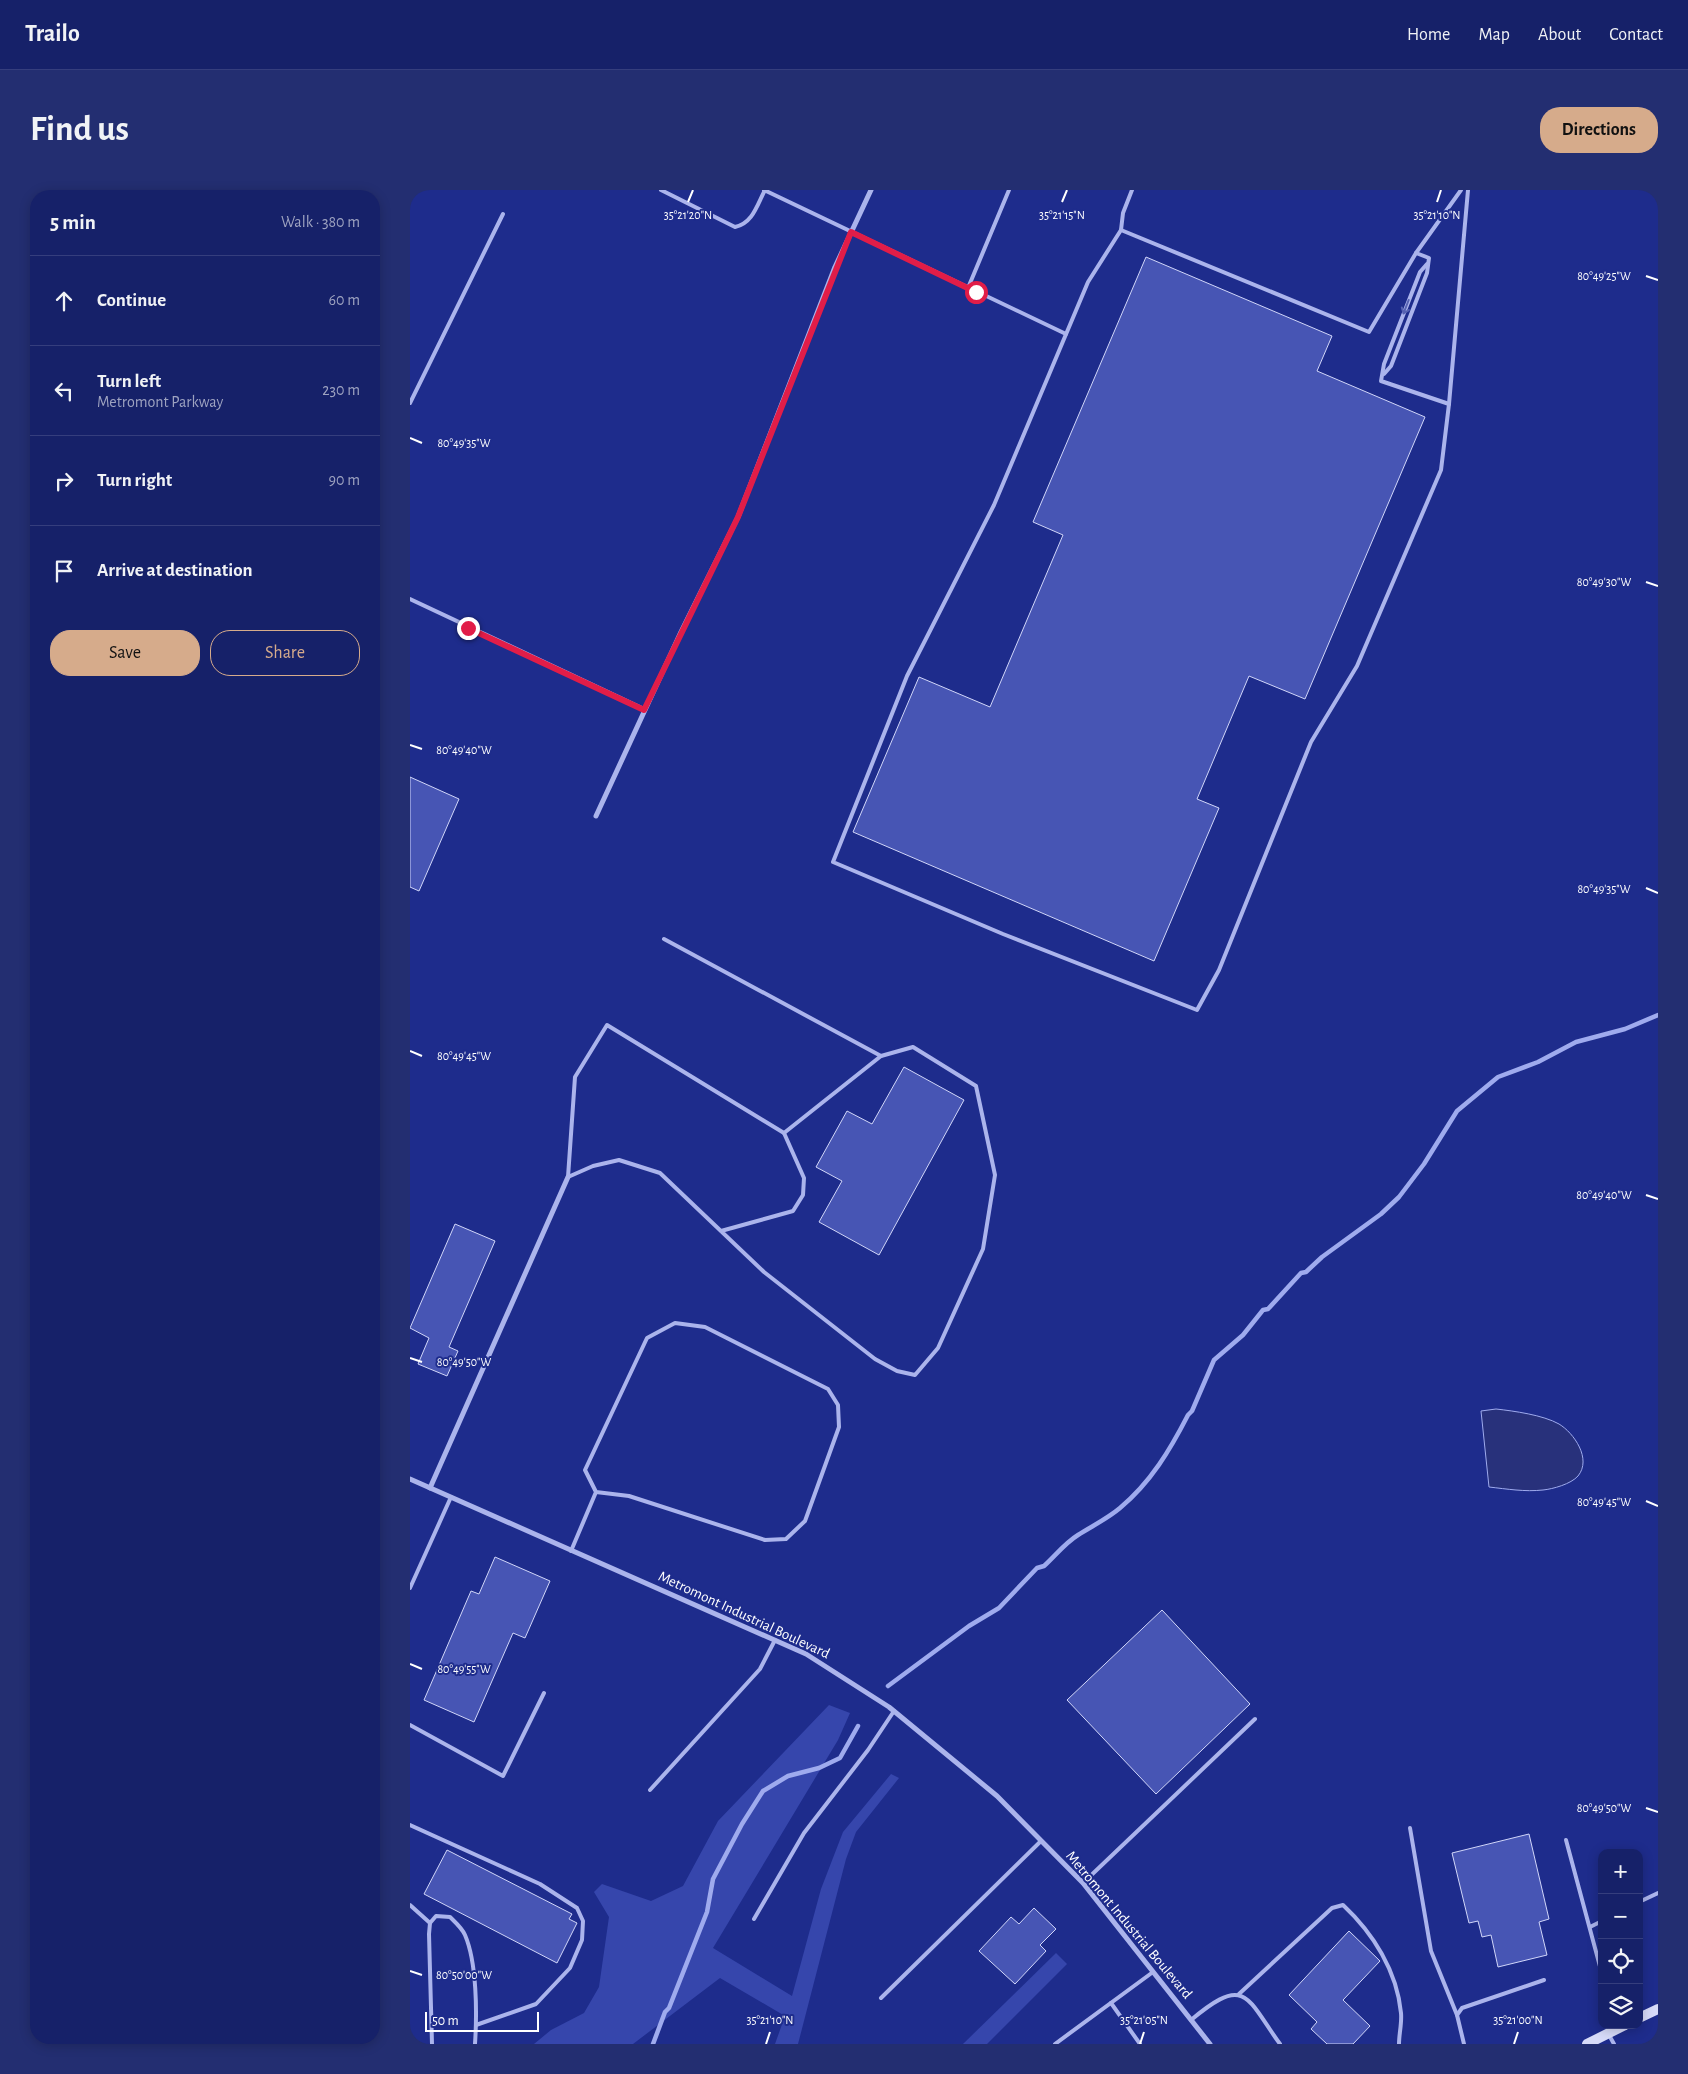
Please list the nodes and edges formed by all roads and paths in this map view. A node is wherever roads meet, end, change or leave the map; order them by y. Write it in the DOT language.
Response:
graph roads {
  1 [pos="662,190"];
  2 [pos="764,190"];
  3 [pos="872,190"];
  4 [pos="1009,190"];
  5 [pos="1132,190"];
  6 [pos="1461,190"];
  7 [pos="1468,190"];
  8 [pos="503,214"];
  9 [pos="1121,230"];
  10 [pos="851,232"];
  11 [pos="1416,253"];
  12 [pos="1427,264"];
  13 [pos="968,288"];
  14 [pos="1066,334"];
  15 [pos="1384,374"];
  16 [pos="410,403"];
  17 [pos="1450,404"];
  18 [pos="410,599"];
  19 [pos="644,710"];
  20 [pos="596,816"];
  21 [pos="664,939"];
  22 [pos="881,1056"];
  23 [pos="784,1133"];
  24 [pos="568,1177"];
  25 [pos="721,1231"];
  26 [pos="410,1479"];
  27 [pos="430,1488"];
  28 [pos="596,1492"];
  29 [pos="451,1497"];
  30 [pos="571,1551"];
  31 [pos="410,1588"];
  32 [pos="775,1640"];
  33 [pos="544,1692"];
  34 [pos="894,1711"];
  35 [pos="1256,1719"];
  36 [pos="410,1725"];
  37 [pos="650,1790"];
  38 [pos="410,1824"];
  39 [pos="1410,1828"];
  40 [pos="1566,1840"];
  41 [pos="1041,1841"];
  42 [pos="1083,1883"];
  43 [pos="1658,1893"];
  44 [pos="1643,1900"];
  45 [pos="410,1905"];
  46 [pos="754,1919"];
  47 [pos="430,1922"];
  48 [pos="1598,1924"];
  49 [pos="1590,1927"];
  50 [pos="1598,1958"];
  51 [pos="1153,1972"];
  52 [pos="1544,1980"];
  53 [pos="1239,1994"];
  54 [pos="881,1998"];
  55 [pos="1111,2003"];
  56 [pos="1658,2009"];
  57 [pos="1457,2015"];
  58 [pos="1643,2016"];
  59 [pos="1192,2020"];
  60 [pos="476,2025"];
  61 [pos="1617,2029"];
  62 [pos="1608,2034"];
  63 [pos="432,2044"];
  64 [pos="475,2044"];
  65 [pos="1055,2044"];
  66 [pos="1140,2044"];
  67 [pos="1210,2044"];
  68 [pos="1280,2044"];
  69 [pos="1399,2044"];
  70 [pos="1464,2044"];
  71 [pos="1587,2044"];
  72 [pos="1614,2044"];
  1 -- 2 [label="lane"];
  2 -- 10 [label="lane"];
  3 -- 10 [label="street"];
  4 -- 13 [label="lane"];
  5 -- 9 [label="lane"];
  6 -- 11 [label="lane"];
  7 -- 17 [label="lane"];
  8 -- 16 [label="lane"];
  9 -- 11 [label="lane"];
  9 -- 14 [label="lane"];
  10 -- 13 [label="lane"];
  10 -- 19 [label="street"];
  11 -- 12 [label="lane"];
  12 -- 15 [label="lane, one-way"];
  12 -- 15 [label="lane"];
  13 -- 14 [label="lane"];
  14 -- 17 [label="lane"];
  15 -- 17 [label="lane"];
  18 -- 19 [label="lane"];
  19 -- 20 [label="street"];
  21 -- 22 [label="lane"];
  22 -- 23 [label="lane"];
  22 -- 25 [label="lane"];
  23 -- 24 [label="lane"];
  23 -- 25 [label="lane"];
  24 -- 25 [label="lane"];
  24 -- 27 [label="street"];
  26 -- 27 [label="street, Metromont Industrial Boulevard"];
  27 -- 29 [label="street, Metromont Industrial Boulevard"];
  28 -- 28 [label="lane"];
  28 -- 30 [label="lane"];
  29 -- 30 [label="street, Metromont Industrial Boulevard"];
  29 -- 31 [label="lane"];
  30 -- 32 [label="street, Metromont Industrial Boulevard"];
  32 -- 34 [label="street, Metromont Industrial Boulevard"];
  32 -- 37 [label="lane"];
  33 -- 36 [label="lane"];
  34 -- 41 [label="street, Metromont Industrial Boulevard"];
  34 -- 46 [label="lane"];
  35 -- 42 [label="lane"];
  38 -- 60 [label="lane"];
  39 -- 57 [label="lane"];
  40 -- 49 [label="lane"];
  41 -- 42 [label="street, Metromont Industrial Boulevard"];
  41 -- 54 [label="lane"];
  42 -- 51 [label="street, Metromont Industrial Boulevard"];
  43 -- 44 [label="lane"];
  45 -- 47 [label="lane"];
  47 -- 60 [label="lane"];
  47 -- 63 [label="lane"];
  48 -- 49 [label="lane"];
  49 -- 50 [label="lane"];
  51 -- 55 [label="lane"];
  51 -- 59 [label="street, Metromont Industrial Boulevard"];
  52 -- 57 [label="lane"];
  53 -- 59 [label="lane"];
  53 -- 68 [label="lane"];
  53 -- 69 [label="lane"];
  55 -- 65 [label="lane"];
  55 -- 66 [label="lane"];
  56 -- 58 [label="main road"];
  57 -- 70 [label="lane"];
  59 -- 67 [label="street, Metromont Industrial Boulevard"];
  60 -- 64 [label="lane"];
  61 -- 62 [label="main road"];
  62 -- 71 [label="main road"];
  62 -- 72 [label="lane"];
}
